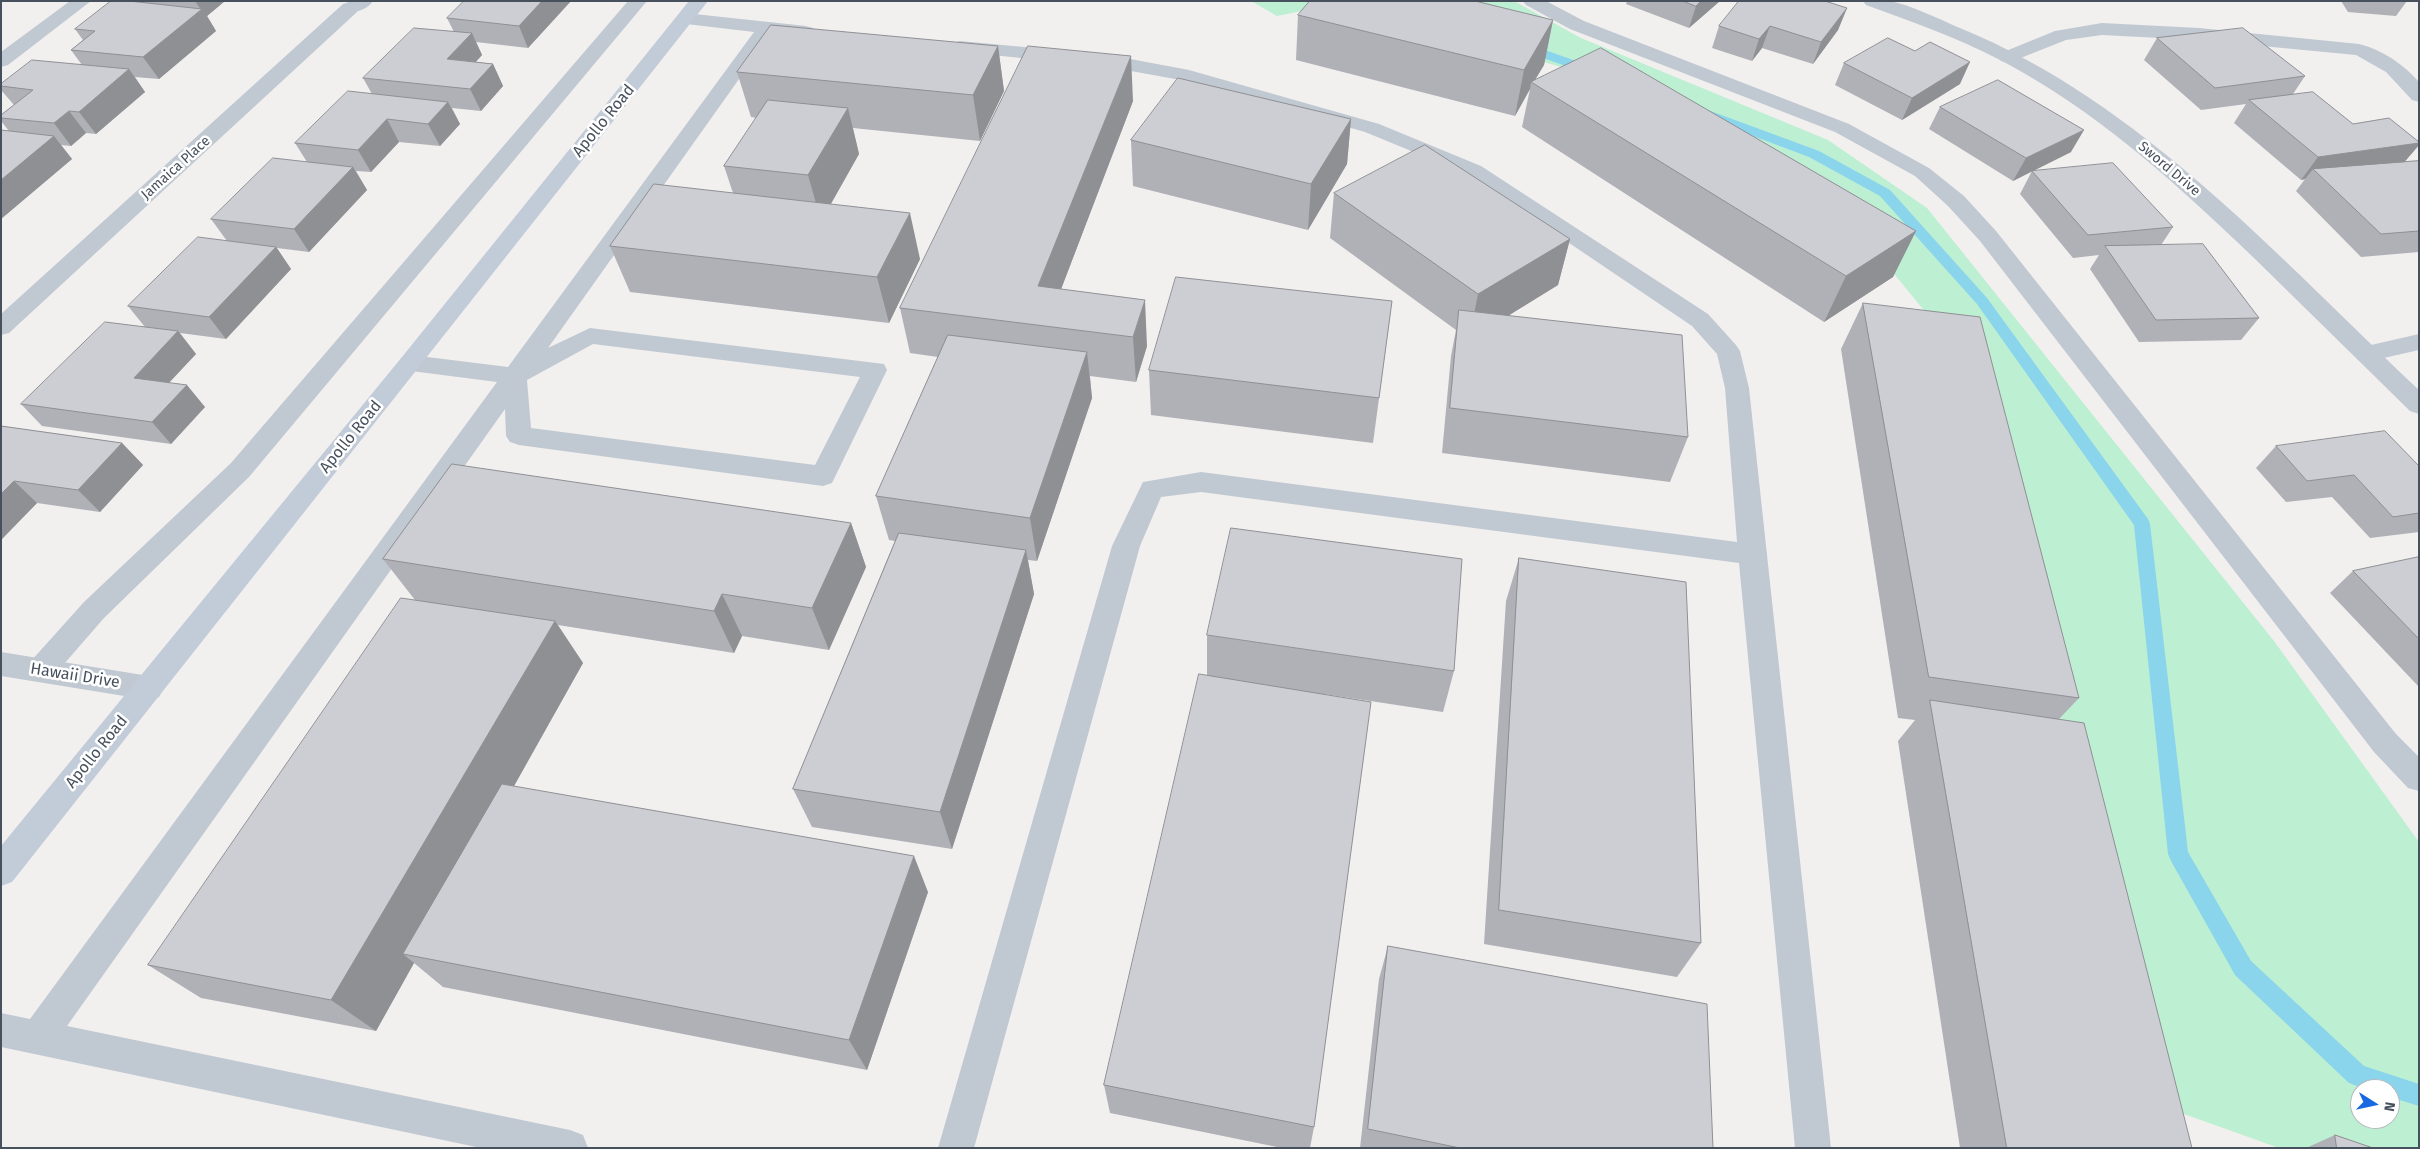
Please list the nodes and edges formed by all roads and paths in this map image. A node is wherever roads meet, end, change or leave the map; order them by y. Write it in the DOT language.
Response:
graph roads {
  1 [pos="82,1"];
  2 [pos="638,1"];
  3 [pos="1532,1"];
  4 [pos="1872,1"];
  5 [pos="357,4"];
  6 [pos="692,10"];
  7 [pos="766,28"];
  8 [pos="825,34"];
  9 [pos="933,44"];
  10 [pos="2008,57"];
  11 [pos="1,62"];
  12 [pos="2419,96"];
  13 [pos="1,327"];
  14 [pos="2419,342"];
  15 [pos="2366,354"];
  16 [pos="411,363"];
  17 [pos="515,376"];
  18 [pos="2419,405"];
  19 [pos="1752,554"];
  20 [pos="1,664"];
  21 [pos="41,670"];
  22 [pos="149,688"];
  23 [pos="2419,778"];
  24 [pos="1,871"];
  25 [pos="1,1030"];
  26 [pos="38,1037"];
  27 [pos="570,1148"];
  28 [pos="956,1148"];
  29 [pos="1813,1148"];
  1 -- 11 [label="street"];
  2 -- 21 [label="street"];
  3 -- 23 [label="street"];
  4 -- 10 [label="street, Sword Drive"];
  5 -- 13 [label="street, Jamaica Place"];
  6 -- 7 [label="street"];
  6 -- 16 [label="street, Apollo Road"];
  7 -- 8 [label="street"];
  7 -- 17 [label="street"];
  9 -- 19 [label="street"];
  10 -- 12 [label="street"];
  10 -- 15 [label="street, Sword Drive"];
  14 -- 15 [label="street"];
  15 -- 18 [label="street, Sword Drive"];
  16 -- 17 [label="street"];
  16 -- 22 [label="street, Apollo Road"];
  17 -- 17 [label="street"];
  17 -- 26 [label="street"];
  19 -- 28 [label="street"];
  19 -- 29 [label="street"];
  20 -- 21 [label="street, Hawaii Drive"];
  21 -- 22 [label="street, Hawaii Drive"];
  22 -- 24 [label="street, Apollo Road"];
  25 -- 26 [label="street"];
  26 -- 27 [label="street"];
}
